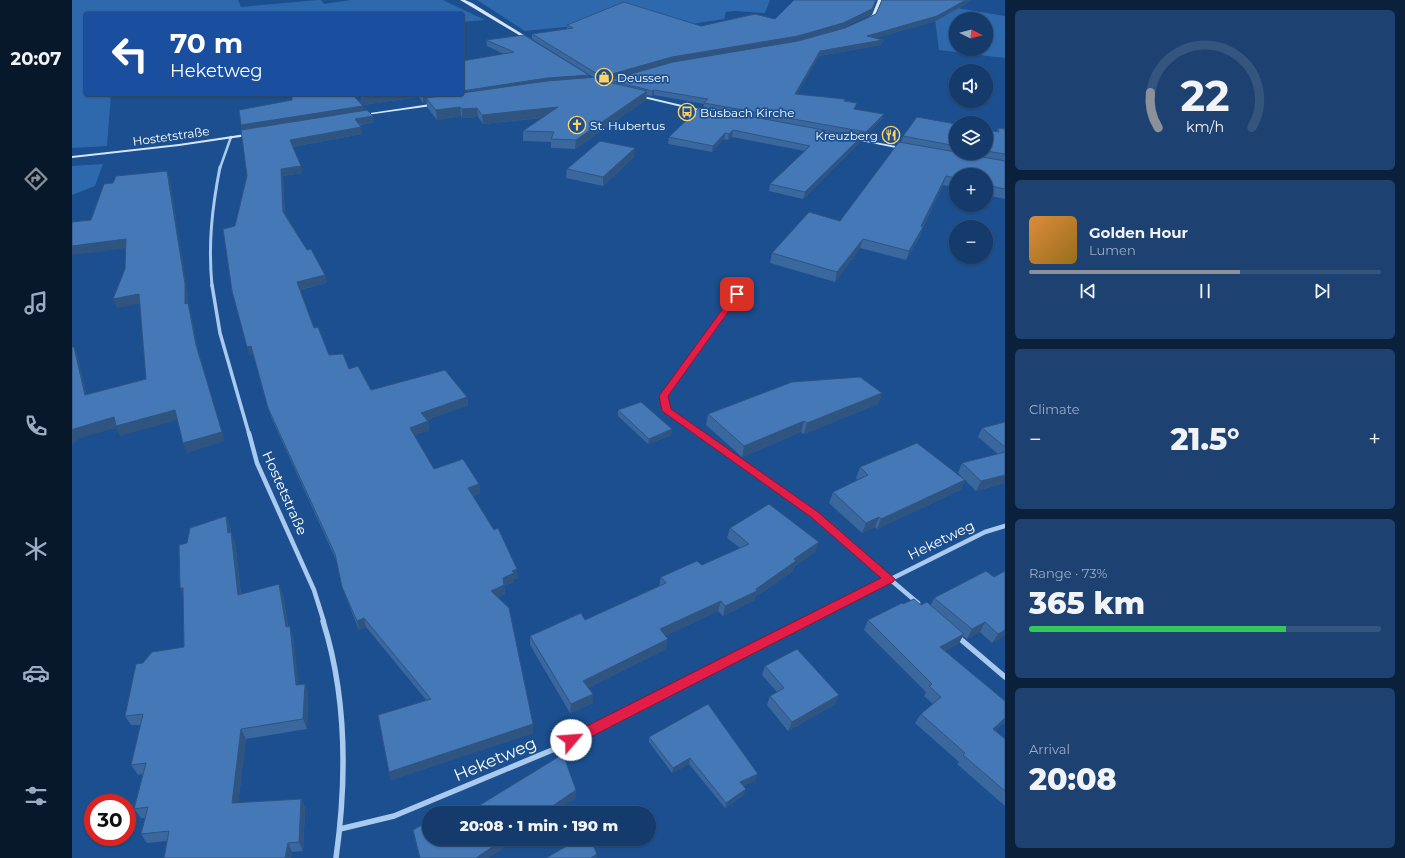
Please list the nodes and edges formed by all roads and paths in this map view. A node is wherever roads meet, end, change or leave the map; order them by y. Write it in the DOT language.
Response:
graph roads {
  1 [pos="462,0"];
  2 [pos="880,0"];
  3 [pos="864,22"];
  4 [pos="535,43"];
  5 [pos="634,94"];
  6 [pos="444,102"];
  7 [pos="714,113"];
  8 [pos="353,116"];
  9 [pos="260,132"];
  10 [pos="230,137"];
  11 [pos="845,137"];
  12 [pos="912,150"];
  13 [pos="72,157"];
  14 [pos="737,294"];
  15 [pos="1005,526"];
  16 [pos="890,579"];
  17 [pos="926,610"];
  18 [pos="950,630"];
  19 [pos="1005,677"];
  20 [pos="340,828"];
  21 [pos="336,858"];
  1 -- 4 [label="street"];
  2 -- 3 [label="street"];
  5 -- 7 [label="street"];
  6 -- 8 [label="street"];
  9 -- 10 [label="street, Hostetstraße"];
  10 -- 13 [label="street, Hostetstraße"];
  10 -- 20 [label="street, Hostetstraße"];
  11 -- 12 [label="street"];
  14 -- 16 [label="street"];
  15 -- 16 [label="street, Heketweg"];
  16 -- 17 [label="street"];
  16 -- 20 [label="street, Heketweg"];
  18 -- 19 [label="street"];
  20 -- 21 [label="street, Hostetstraße"];
}
